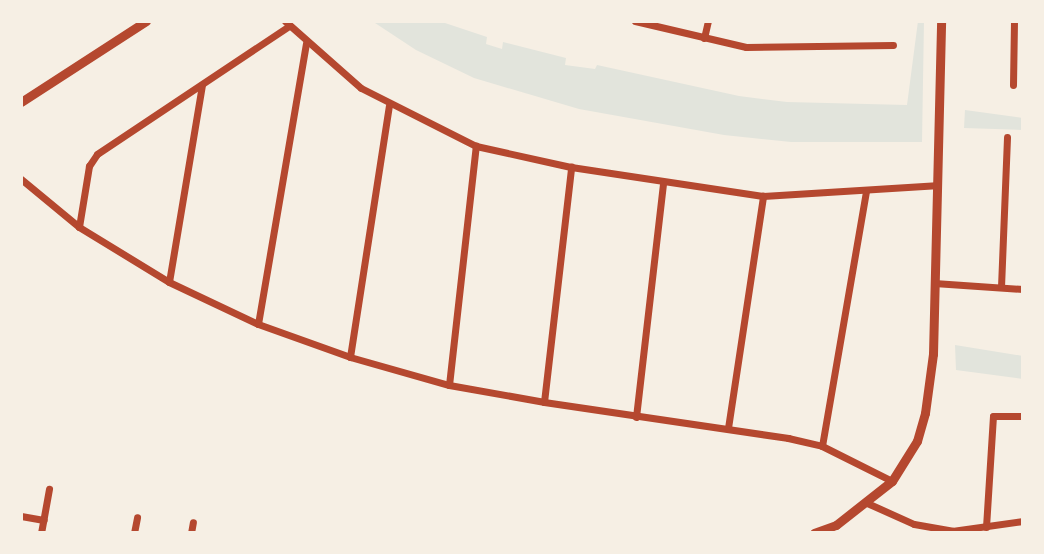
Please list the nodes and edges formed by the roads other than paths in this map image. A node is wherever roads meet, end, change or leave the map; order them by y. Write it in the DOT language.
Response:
graph roads {
  1 [pos="635,21"];
  2 [pos="708,21"];
  3 [pos="941,21"];
  4 [pos="1014,21"];
  5 [pos="142,22"];
  6 [pos="287,24"];
  7 [pos="704,38"];
  8 [pos="306,43"];
  9 [pos="892,45"];
  10 [pos="202,85"];
  11 [pos="1013,85"];
  12 [pos="21,102"];
  13 [pos="389,106"];
  14 [pos="1007,137"];
  15 [pos="476,146"];
  16 [pos="571,167"];
  17 [pos="21,180"];
  18 [pos="663,183"];
  19 [pos="936,185"];
  20 [pos="866,192"];
  21 [pos="764,196"];
  22 [pos="79,227"];
  23 [pos="169,282"];
  24 [pos="934,283"];
  25 [pos="1001,287"];
  26 [pos="1023,289"];
  27 [pos="258,324"];
  28 [pos="350,357"];
  29 [pos="449,385"];
  30 [pos="544,402"];
  31 [pos="1023,416"];
  32 [pos="636,417"];
  33 [pos="728,428"];
  34 [pos="822,446"];
  35 [pos="892,481"];
  36 [pos="49,489"];
  37 [pos="867,503"];
  38 [pos="21,516"];
  39 [pos="137,517"];
  40 [pos="44,520"];
  41 [pos="1023,520"];
  42 [pos="193,522"];
  43 [pos="986,527"];
  44 [pos="41,533"];
  45 [pos="134,533"];
  46 [pos="191,533"];
  47 [pos="814,533"];
  1 -- 7 [label="street"];
  2 -- 7 [label="street"];
  3 -- 19 [label="street"];
  4 -- 11 [label="street"];
  5 -- 12 [label="street"];
  6 -- 8 [label="street"];
  6 -- 10 [label="street"];
  7 -- 9 [label="street"];
  8 -- 13 [label="street"];
  8 -- 27 [label="street"];
  10 -- 22 [label="street"];
  10 -- 23 [label="street"];
  13 -- 15 [label="street"];
  13 -- 28 [label="street"];
  14 -- 25 [label="street"];
  15 -- 16 [label="street"];
  15 -- 29 [label="street"];
  16 -- 18 [label="street"];
  16 -- 30 [label="street"];
  17 -- 22 [label="street"];
  18 -- 21 [label="street"];
  18 -- 32 [label="street"];
  19 -- 20 [label="street"];
  19 -- 24 [label="street"];
  20 -- 21 [label="street"];
  20 -- 34 [label="street"];
  21 -- 33 [label="street"];
  22 -- 23 [label="street"];
  23 -- 27 [label="street"];
  24 -- 25 [label="street"];
  24 -- 35 [label="street"];
  25 -- 26 [label="street"];
  27 -- 28 [label="street"];
  28 -- 29 [label="street"];
  29 -- 30 [label="street"];
  30 -- 32 [label="street"];
  31 -- 43 [label="street"];
  32 -- 33 [label="street"];
  33 -- 34 [label="street"];
  34 -- 35 [label="street"];
  35 -- 37 [label="street"];
  36 -- 40 [label="street"];
  37 -- 43 [label="street"];
  37 -- 47 [label="street"];
  38 -- 40 [label="street"];
  39 -- 45 [label="street"];
  40 -- 44 [label="street"];
  41 -- 43 [label="street"];
  42 -- 46 [label="street"];
}
